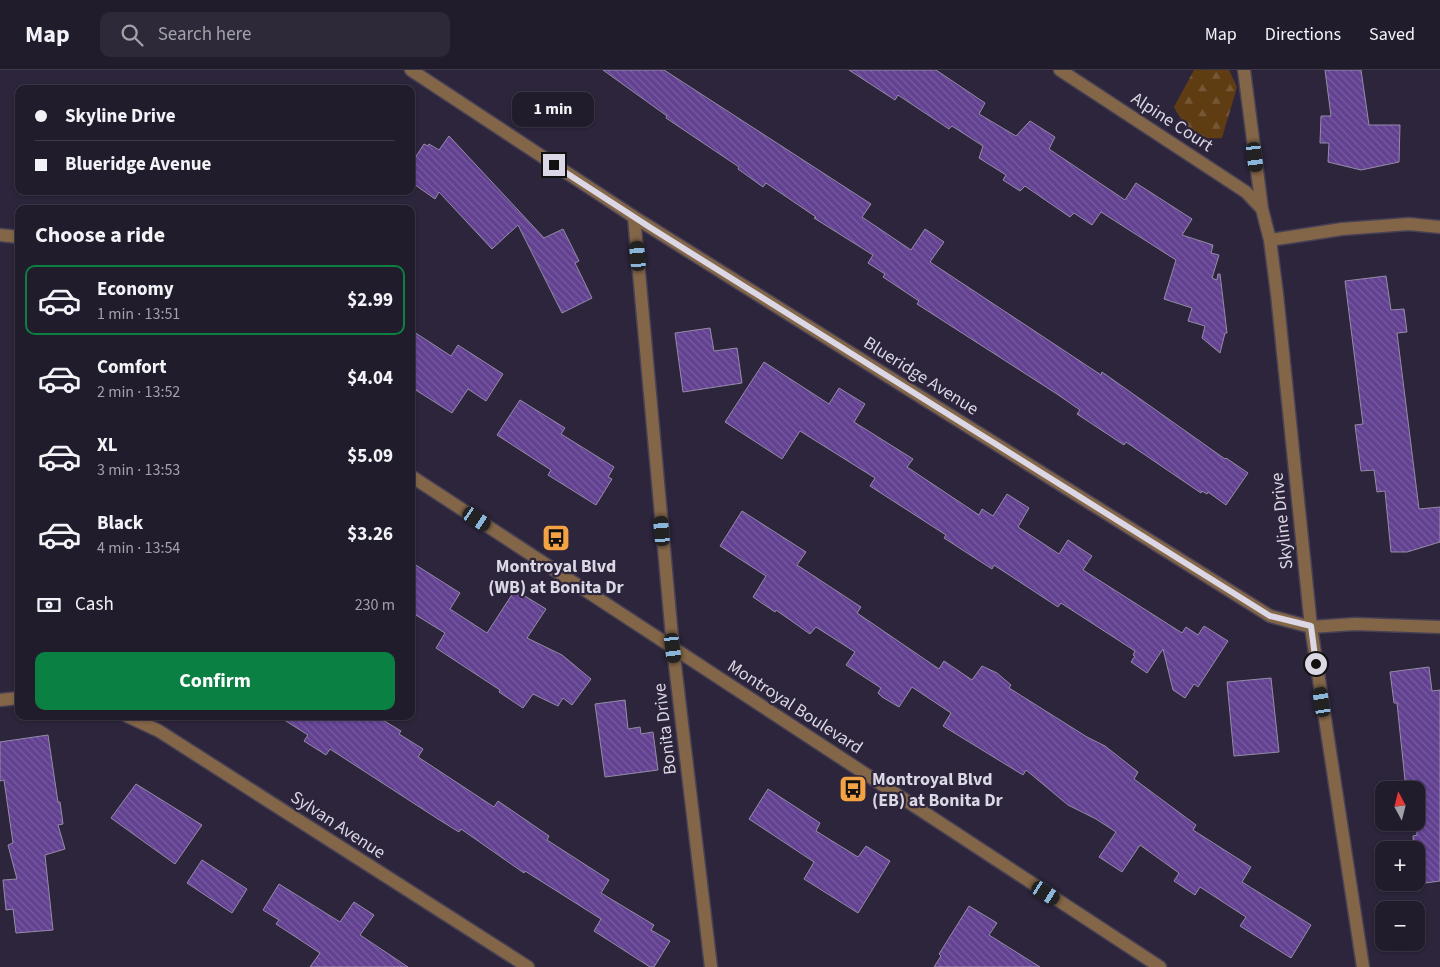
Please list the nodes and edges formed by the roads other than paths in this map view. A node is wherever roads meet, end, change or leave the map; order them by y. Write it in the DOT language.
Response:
graph roads {
  1 [pos="410,70"];
  2 [pos="1060,70"];
  3 [pos="1244,70"];
  4 [pos="1262,209"];
  5 [pos="634,217"];
  6 [pos="1440,227"];
  7 [pos="0,235"];
  8 [pos="15,237"];
  9 [pos="1270,240"];
  10 [pos="415,479"];
  11 [pos="1311,626"];
  12 [pos="1440,627"];
  13 [pos="673,648"];
  14 [pos="15,698"];
  15 [pos="0,700"];
  16 [pos="136,720"];
  17 [pos="528,967"];
  18 [pos="712,967"];
  19 [pos="1160,967"];
  20 [pos="1363,967"];
  1 -- 5 [label="street, Blueridge Avenue"];
  2 -- 4 [label="street, Alpine Court"];
  3 -- 4 [label="street, Skyline Drive"];
  4 -- 9 [label="street, Skyline Drive"];
  5 -- 11 [label="street, Blueridge Avenue"];
  5 -- 13 [label="street, Bonita Drive"];
  6 -- 9 [label="street"];
  7 -- 8 [label="street"];
  9 -- 11 [label="street, Skyline Drive"];
  10 -- 13 [label="street, Montroyal Boulevard"];
  11 -- 12 [label="street, Blueridge Avenue"];
  11 -- 20 [label="street, Skyline Drive"];
  13 -- 18 [label="street, Bonita Drive"];
  13 -- 19 [label="street, Montroyal Boulevard"];
  14 -- 15 [label="street"];
  16 -- 17 [label="street, Sylvan Avenue"];
}
